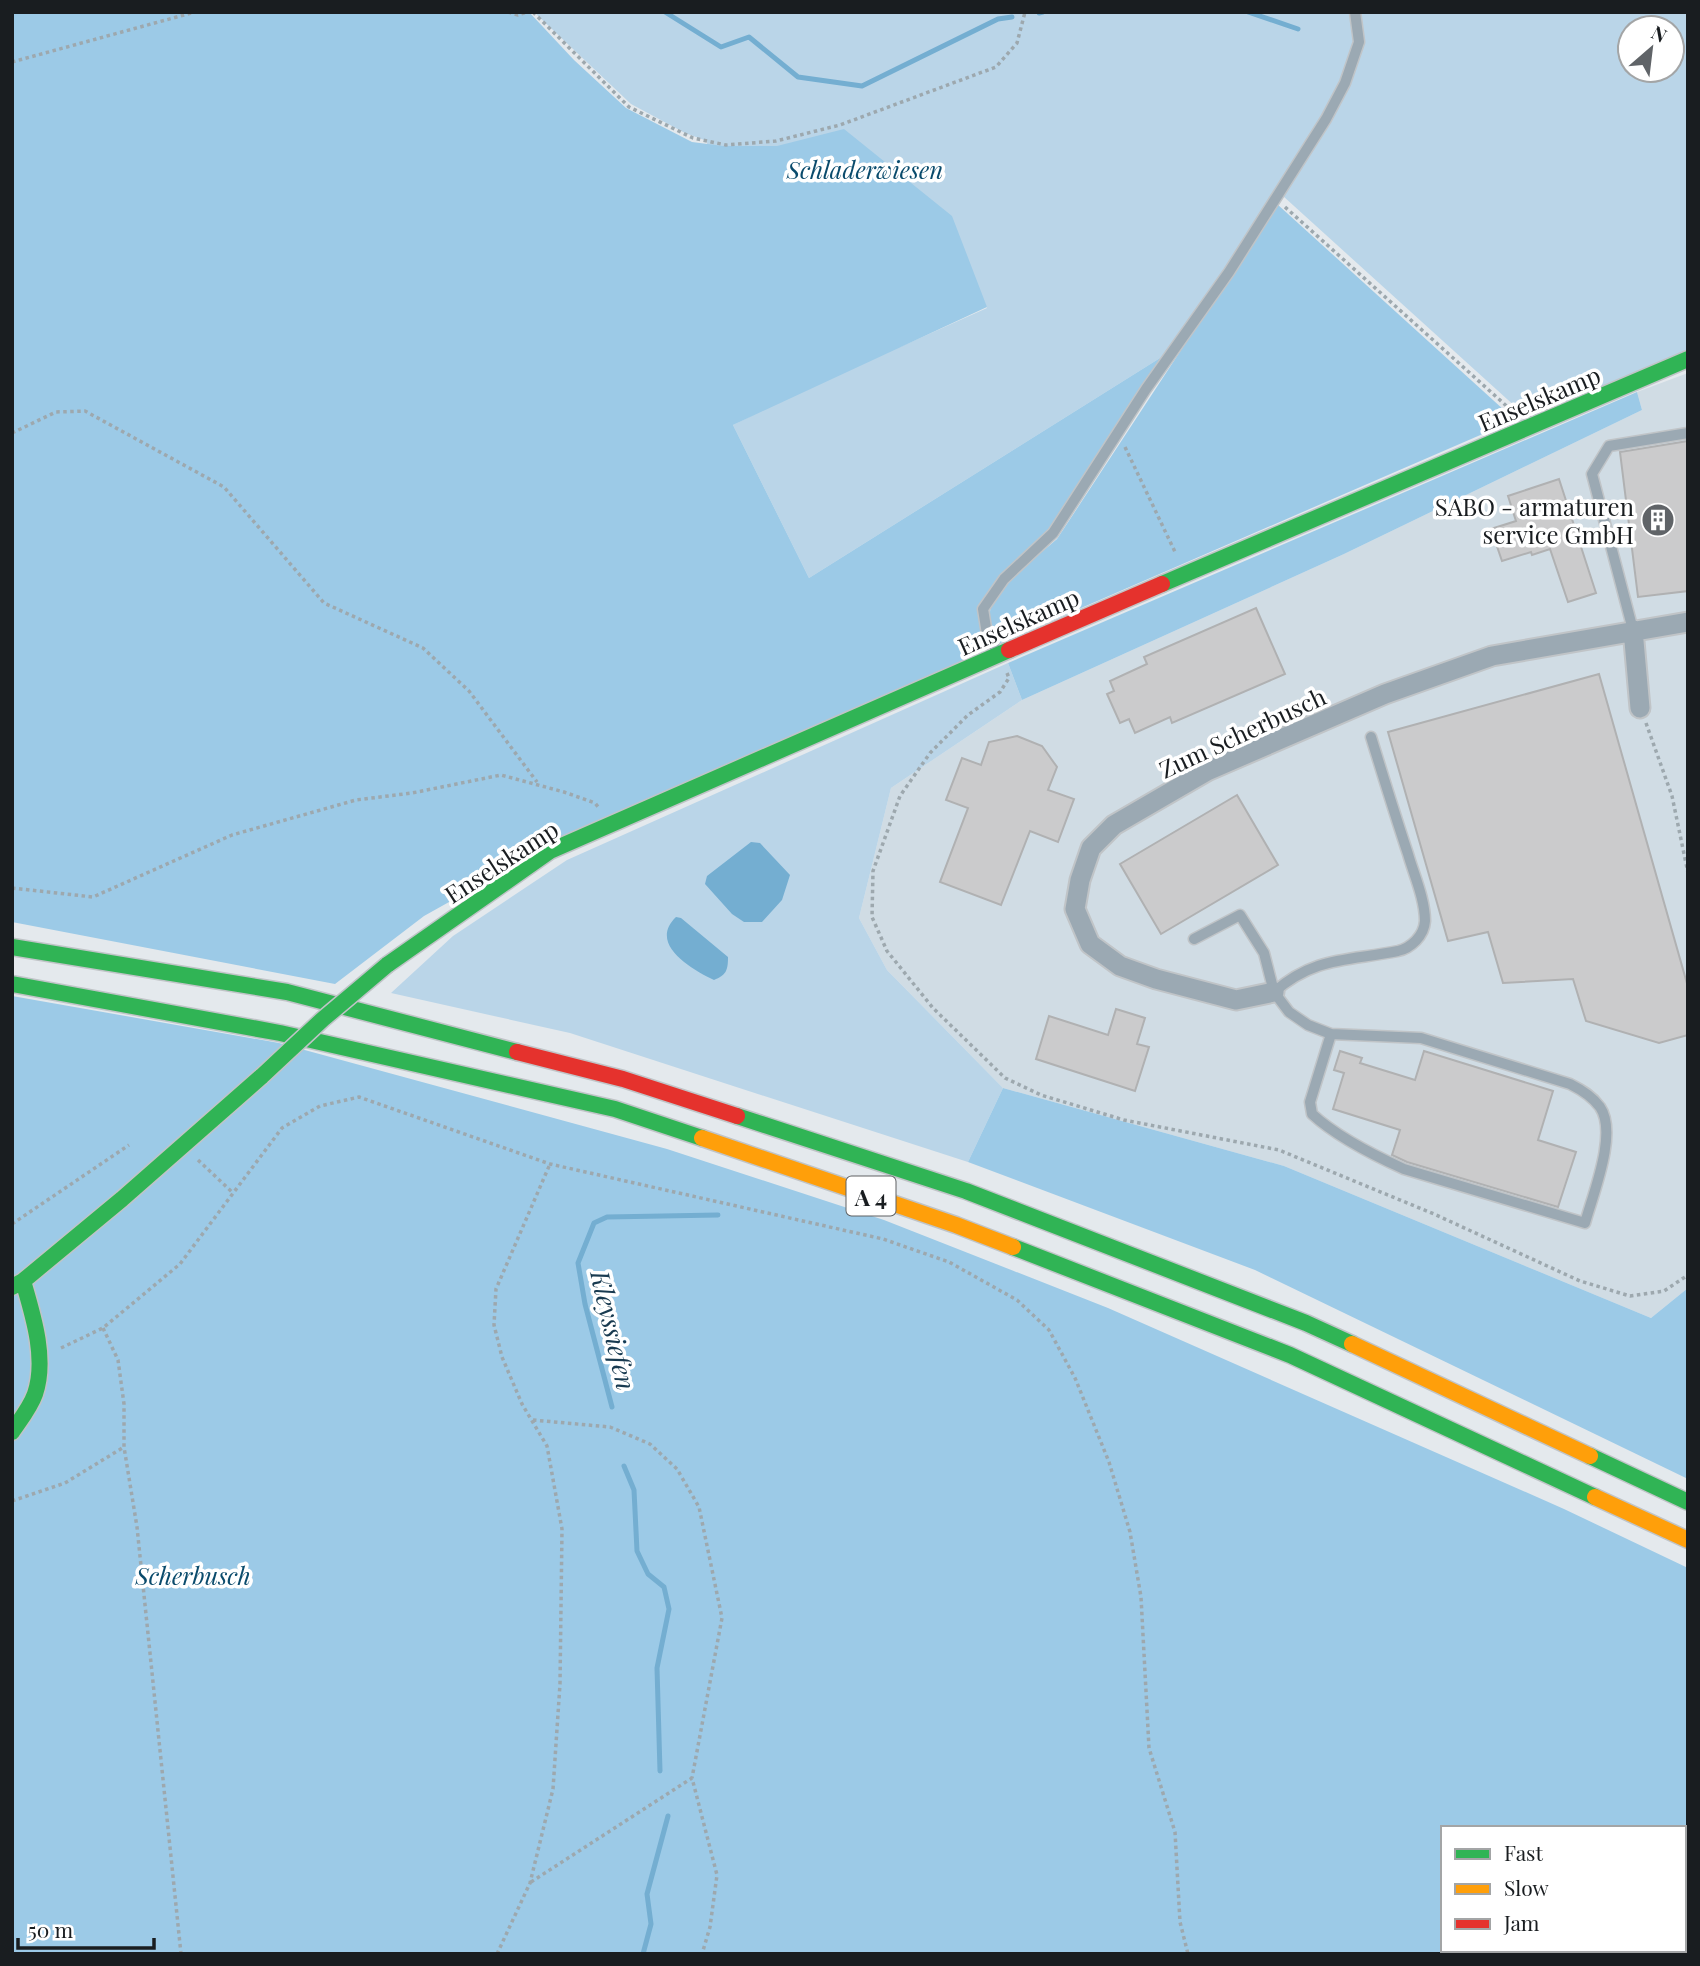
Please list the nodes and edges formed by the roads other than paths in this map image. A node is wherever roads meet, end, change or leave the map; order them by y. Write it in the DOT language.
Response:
graph roads {
  1 [pos="1354,12"];
  2 [pos="1688,359"];
  3 [pos="1688,433"];
  4 [pos="1688,622"];
  5 [pos="1633,629"];
  6 [pos="999,654"];
  7 [pos="1640,708"];
  8 [pos="1371,737"];
  9 [pos="1194,939"];
  10 [pos="12,947"];
  11 [pos="12,984"];
  12 [pos="1274,992"];
  13 [pos="1331,1034"];
  14 [pos="18,1284"];
  15 [pos="12,1432"];
  16 [pos="1688,1502"];
  17 [pos="1688,1540"];
  1 -- 6 [label="lane"];
  2 -- 6 [label="main road, Enselskamp"];
  3 -- 5 [label="lane"];
  4 -- 5 [label="street, Zum Scherbusch"];
  5 -- 7 [label="street"];
  5 -- 12 [label="street, Zum Scherbusch"];
  6 -- 14 [label="main road, Enselskamp, bridge"];
  8 -- 12 [label="lane"];
  9 -- 12 [label="lane"];
  10 -- 16 [label="main road, A 4"];
  11 -- 17 [label="main road, A 4"];
  12 -- 13 [label="lane"];
  13 -- 13 [label="lane"];
  14 -- 15 [label="main road"];
}
